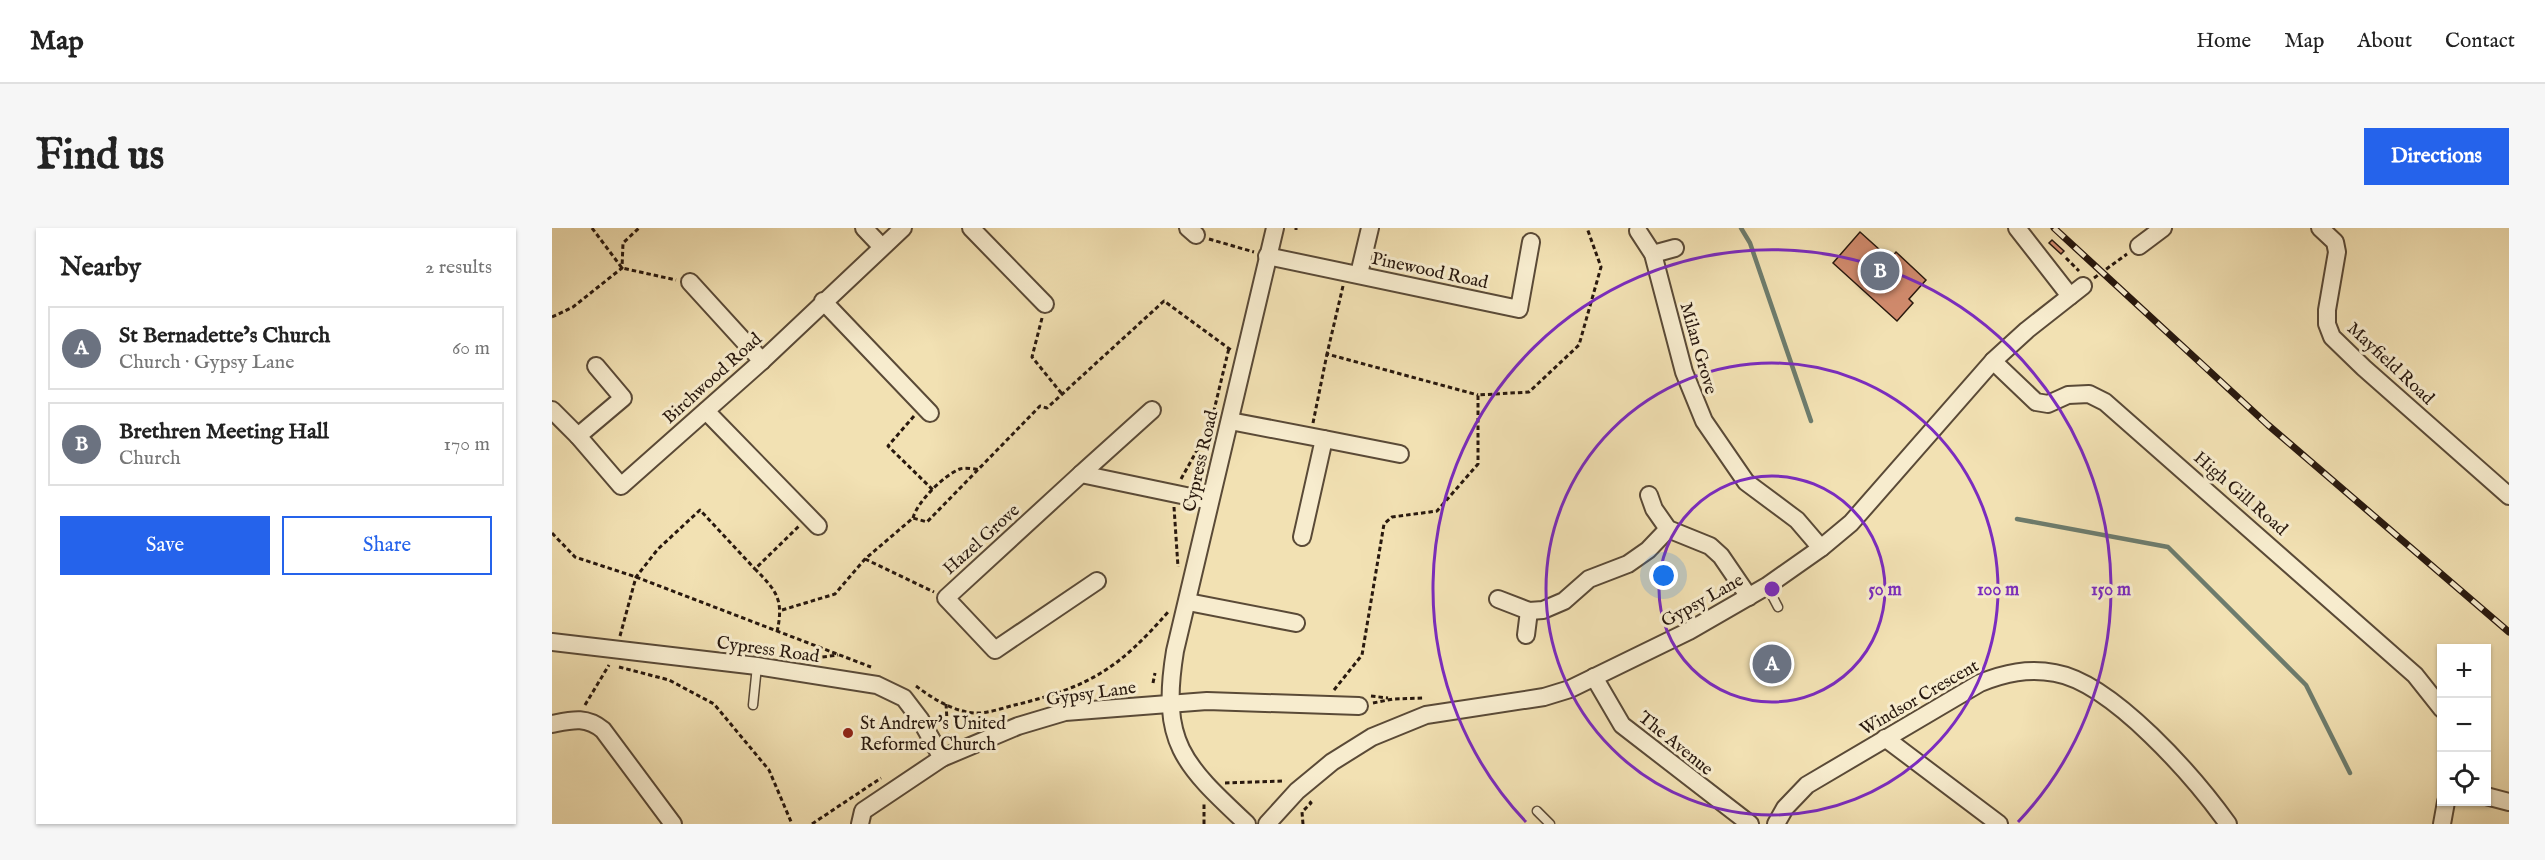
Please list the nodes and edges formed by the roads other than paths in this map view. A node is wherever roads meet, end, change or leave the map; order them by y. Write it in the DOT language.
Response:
graph roads {
  1 [pos="864,228"];
  2 [pos="903,228"];
  3 [pos="971,228"];
  4 [pos="1275,228"];
  5 [pos="1370,228"];
  6 [pos="2016,228"];
  7 [pos="2163,228"];
  8 [pos="2320,228"];
  9 [pos="1638,231"];
  10 [pos="1531,242"];
  11 [pos="2139,246"];
  12 [pos="882,248"];
  13 [pos="1675,248"];
  14 [pos="1260,254"];
  15 [pos="1653,254"];
  16 [pos="1352,273"];
  17 [pos="690,282"];
  18 [pos="823,301"];
  19 [pos="1045,304"];
  20 [pos="762,361"];
  21 [pos="1993,362"];
  22 [pos="596,366"];
  23 [pos="927,409"];
  24 [pos="552,410"];
  25 [pos="1152,410"];
  26 [pos="706,411"];
  27 [pos="1230,421"];
  28 [pos="578,435"];
  29 [pos="1317,438"];
  30 [pos="1400,454"];
  31 [pos="1081,474"];
  32 [pos="1649,495"];
  33 [pos="2509,496"];
  34 [pos="1210,501"];
  35 [pos="813,521"];
  36 [pos="1668,529"];
  37 [pos="1302,537"];
  38 [pos="1821,548"];
  39 [pos="1097,580"];
  40 [pos="1767,586"];
  41 [pos="1749,597"];
  42 [pos="1498,599"];
  43 [pos="1188,602"];
  44 [pos="1778,607"];
  45 [pos="1529,611"];
  46 [pos="1296,623"];
  47 [pos="1526,635"];
  48 [pos="552,642"];
  49 [pos="757,666"];
  50 [pos="1594,677"];
  51 [pos="1168,703"];
  52 [pos="2437,703"];
  53 [pos="753,705"];
  54 [pos="1359,706"];
  55 [pos="552,724"];
  56 [pos="1885,738"];
  57 [pos="938,751"];
  58 [pos="2491,797"];
  59 [pos="2509,802"];
  60 [pos="2445,806"];
  61 [pos="1537,811"];
  62 [pos="861,817"];
  63 [pos="673,824"];
  64 [pos="1247,824"];
  65 [pos="1267,824"];
  66 [pos="1550,824"];
  67 [pos="1750,824"];
  68 [pos="1776,824"];
  69 [pos="1999,824"];
  70 [pos="2228,824"];
  71 [pos="2442,824"];
  1 -- 12 [label="street"];
  2 -- 12 [label="street, Birchwood Road"];
  3 -- 19 [label="street"];
  4 -- 14 [label="street, Cypress Road"];
  5 -- 16 [label="street"];
  6 -- 21 [label="street, Gypsy Lane"];
  7 -- 11 [label="street"];
  8 -- 33 [label="street, Mayfield Road"];
  9 -- 15 [label="street, Milan Grove"];
  10 -- 16 [label="street, Pinewood Road"];
  12 -- 18 [label="street, Birchwood Road"];
  13 -- 15 [label="street"];
  14 -- 16 [label="street, Pinewood Road"];
  14 -- 27 [label="street, Cypress Road"];
  15 -- 38 [label="street, Milan Grove"];
  17 -- 20 [label="street"];
  18 -- 20 [label="street, Birchwood Road"];
  18 -- 23 [label="street"];
  20 -- 26 [label="street, Birchwood Road"];
  21 -- 38 [label="street, Gypsy Lane"];
  21 -- 52 [label="street, High Gill Road"];
  22 -- 28 [label="street"];
  24 -- 28 [label="street, Birchwood Road"];
  25 -- 31 [label="street, Hazel Grove"];
  26 -- 28 [label="street, Birchwood Road"];
  26 -- 35 [label="street"];
  27 -- 29 [label="street"];
  27 -- 34 [label="street, Cypress Road"];
  29 -- 30 [label="street"];
  29 -- 37 [label="street"];
  31 -- 34 [label="street"];
  31 -- 39 [label="street, Hazel Grove"];
  32 -- 36 [label="street"];
  34 -- 43 [label="street, Cypress Road"];
  36 -- 41 [label="street"];
  36 -- 45 [label="street"];
  38 -- 40 [label="street, Gypsy Lane"];
  40 -- 41 [label="street, Gypsy Lane"];
  40 -- 44 [label="lane"];
  41 -- 50 [label="street, Gypsy Lane"];
  42 -- 45 [label="street"];
  43 -- 46 [label="street"];
  43 -- 51 [label="street, Cypress Road"];
  45 -- 47 [label="street"];
  48 -- 49 [label="street, Cypress Road"];
  49 -- 53 [label="lane"];
  49 -- 57 [label="street, Cypress Road"];
  50 -- 65 [label="street, Gypsy Lane"];
  50 -- 67 [label="street, The Avenue"];
  51 -- 54 [label="street, Gypsy Lane"];
  51 -- 57 [label="street, Gypsy Lane"];
  51 -- 64 [label="street"];
  55 -- 63 [label="street"];
  56 -- 68 [label="street, Windsor Crescent"];
  56 -- 69 [label="street"];
  56 -- 70 [label="street, Windsor Crescent"];
  57 -- 62 [label="street, Gypsy Lane"];
  58 -- 59 [label="street"];
  60 -- 71 [label="street"];
  61 -- 66 [label="lane"];
}
